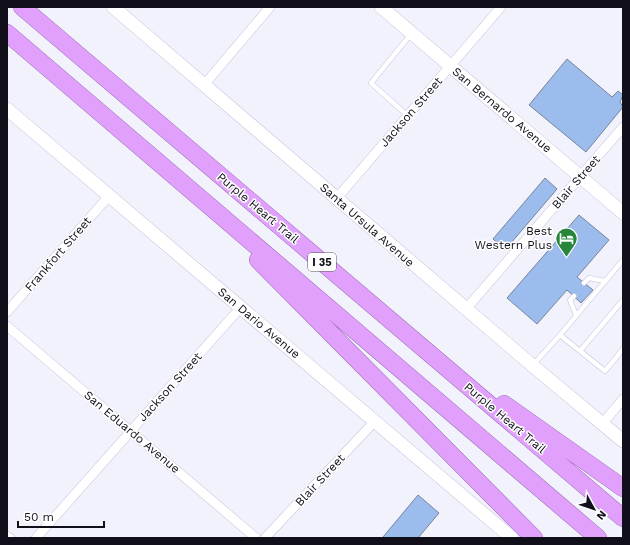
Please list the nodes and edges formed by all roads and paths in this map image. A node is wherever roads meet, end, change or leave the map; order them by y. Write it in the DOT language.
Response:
graph roads {
  1 [pos="22,7"];
  2 [pos="113,7"];
  3 [pos="270,7"];
  4 [pos="381,7"];
  5 [pos="501,7"];
  6 [pos="7,33"];
  7 [pos="412,33"];
  8 [pos="450,66"];
  9 [pos="204,84"];
  10 [pos="7,108"];
  11 [pos="408,116"];
  12 [pos="623,127"];
  13 [pos="157,160"];
  14 [pos="580,176"];
  15 [pos="109,196"];
  16 [pos="337,198"];
  17 [pos="623,213"];
  18 [pos="622,263"];
  19 [pos="605,281"];
  20 [pos="584,283"];
  21 [pos="574,296"];
  22 [pos="623,300"];
  23 [pos="240,307"];
  24 [pos="466,309"];
  25 [pos="7,312"];
  26 [pos="576,315"];
  27 [pos="7,326"];
  28 [pos="397,326"];
  29 [pos="560,335"];
  30 [pos="623,349"];
  31 [pos="580,351"];
  32 [pos="532,366"];
  33 [pos="623,399"];
  34 [pos="374,421"];
  35 [pos="603,423"];
  36 [pos="131,431"];
  37 [pos="623,441"];
  38 [pos="623,488"];
  39 [pos="623,518"];
  40 [pos="7,536"];
  41 [pos="506,536"];
  42 [pos="10,538"];
  43 [pos="36,538"];
  44 [pos="256,538"];
  45 [pos="265,538"];
  46 [pos="534,538"];
  47 [pos="598,538"];
  1 -- 28 [label="highway, Purple Heart Trail / I 35"];
  2 -- 9 [label="main road, Santa Ursula Avenue"];
  3 -- 9 [label="street"];
  4 -- 7 [label="main road, San Bernardo Avenue"];
  5 -- 8 [label="street, Jackson Street"];
  6 -- 13 [label="highway, I 35"];
  7 -- 8 [label="main road, San Bernardo Avenue"];
  7 -- 11 [label="lane"];
  8 -- 11 [label="street, Jackson Street"];
  8 -- 14 [label="main road, San Bernardo Avenue"];
  9 -- 16 [label="main road, Santa Ursula Avenue"];
  10 -- 15 [label="main road, San Dario Avenue"];
  11 -- 16 [label="street, Jackson Street"];
  12 -- 14 [label="street, Blair Street"];
  13 -- 46 [label="highway"];
  13 -- 47 [label="highway, I 35"];
  14 -- 17 [label="main road, San Bernardo Avenue"];
  14 -- 24 [label="street, Blair Street"];
  15 -- 23 [label="main road, San Dario Avenue"];
  15 -- 25 [label="street, Frankfort Street"];
  16 -- 24 [label="main road, Santa Ursula Avenue"];
  18 -- 19 [label="lane"];
  19 -- 20 [label="lane"];
  19 -- 26 [label="lane"];
  21 -- 26 [label="lane"];
  22 -- 31 [label="lane"];
  23 -- 34 [label="main road, San Dario Avenue"];
  23 -- 36 [label="street, Jackson Street"];
  24 -- 32 [label="main road, Santa Ursula Avenue"];
  26 -- 29 [label="lane"];
  27 -- 36 [label="street, San Eduardo Avenue"];
  28 -- 38 [label="highway"];
  28 -- 39 [label="highway, Purple Heart Trail / I 35"];
  29 -- 31 [label="lane"];
  29 -- 32 [label="lane"];
  30 -- 31 [label="lane"];
  32 -- 35 [label="main road, Santa Ursula Avenue"];
  33 -- 35 [label="street"];
  34 -- 41 [label="main road, San Dario Avenue"];
  34 -- 45 [label="street, Blair Street"];
  35 -- 37 [label="main road, Santa Ursula Avenue"];
  36 -- 43 [label="street, Jackson Street"];
  36 -- 44 [label="street, San Eduardo Avenue"];
  40 -- 42 [label="street"];
}
